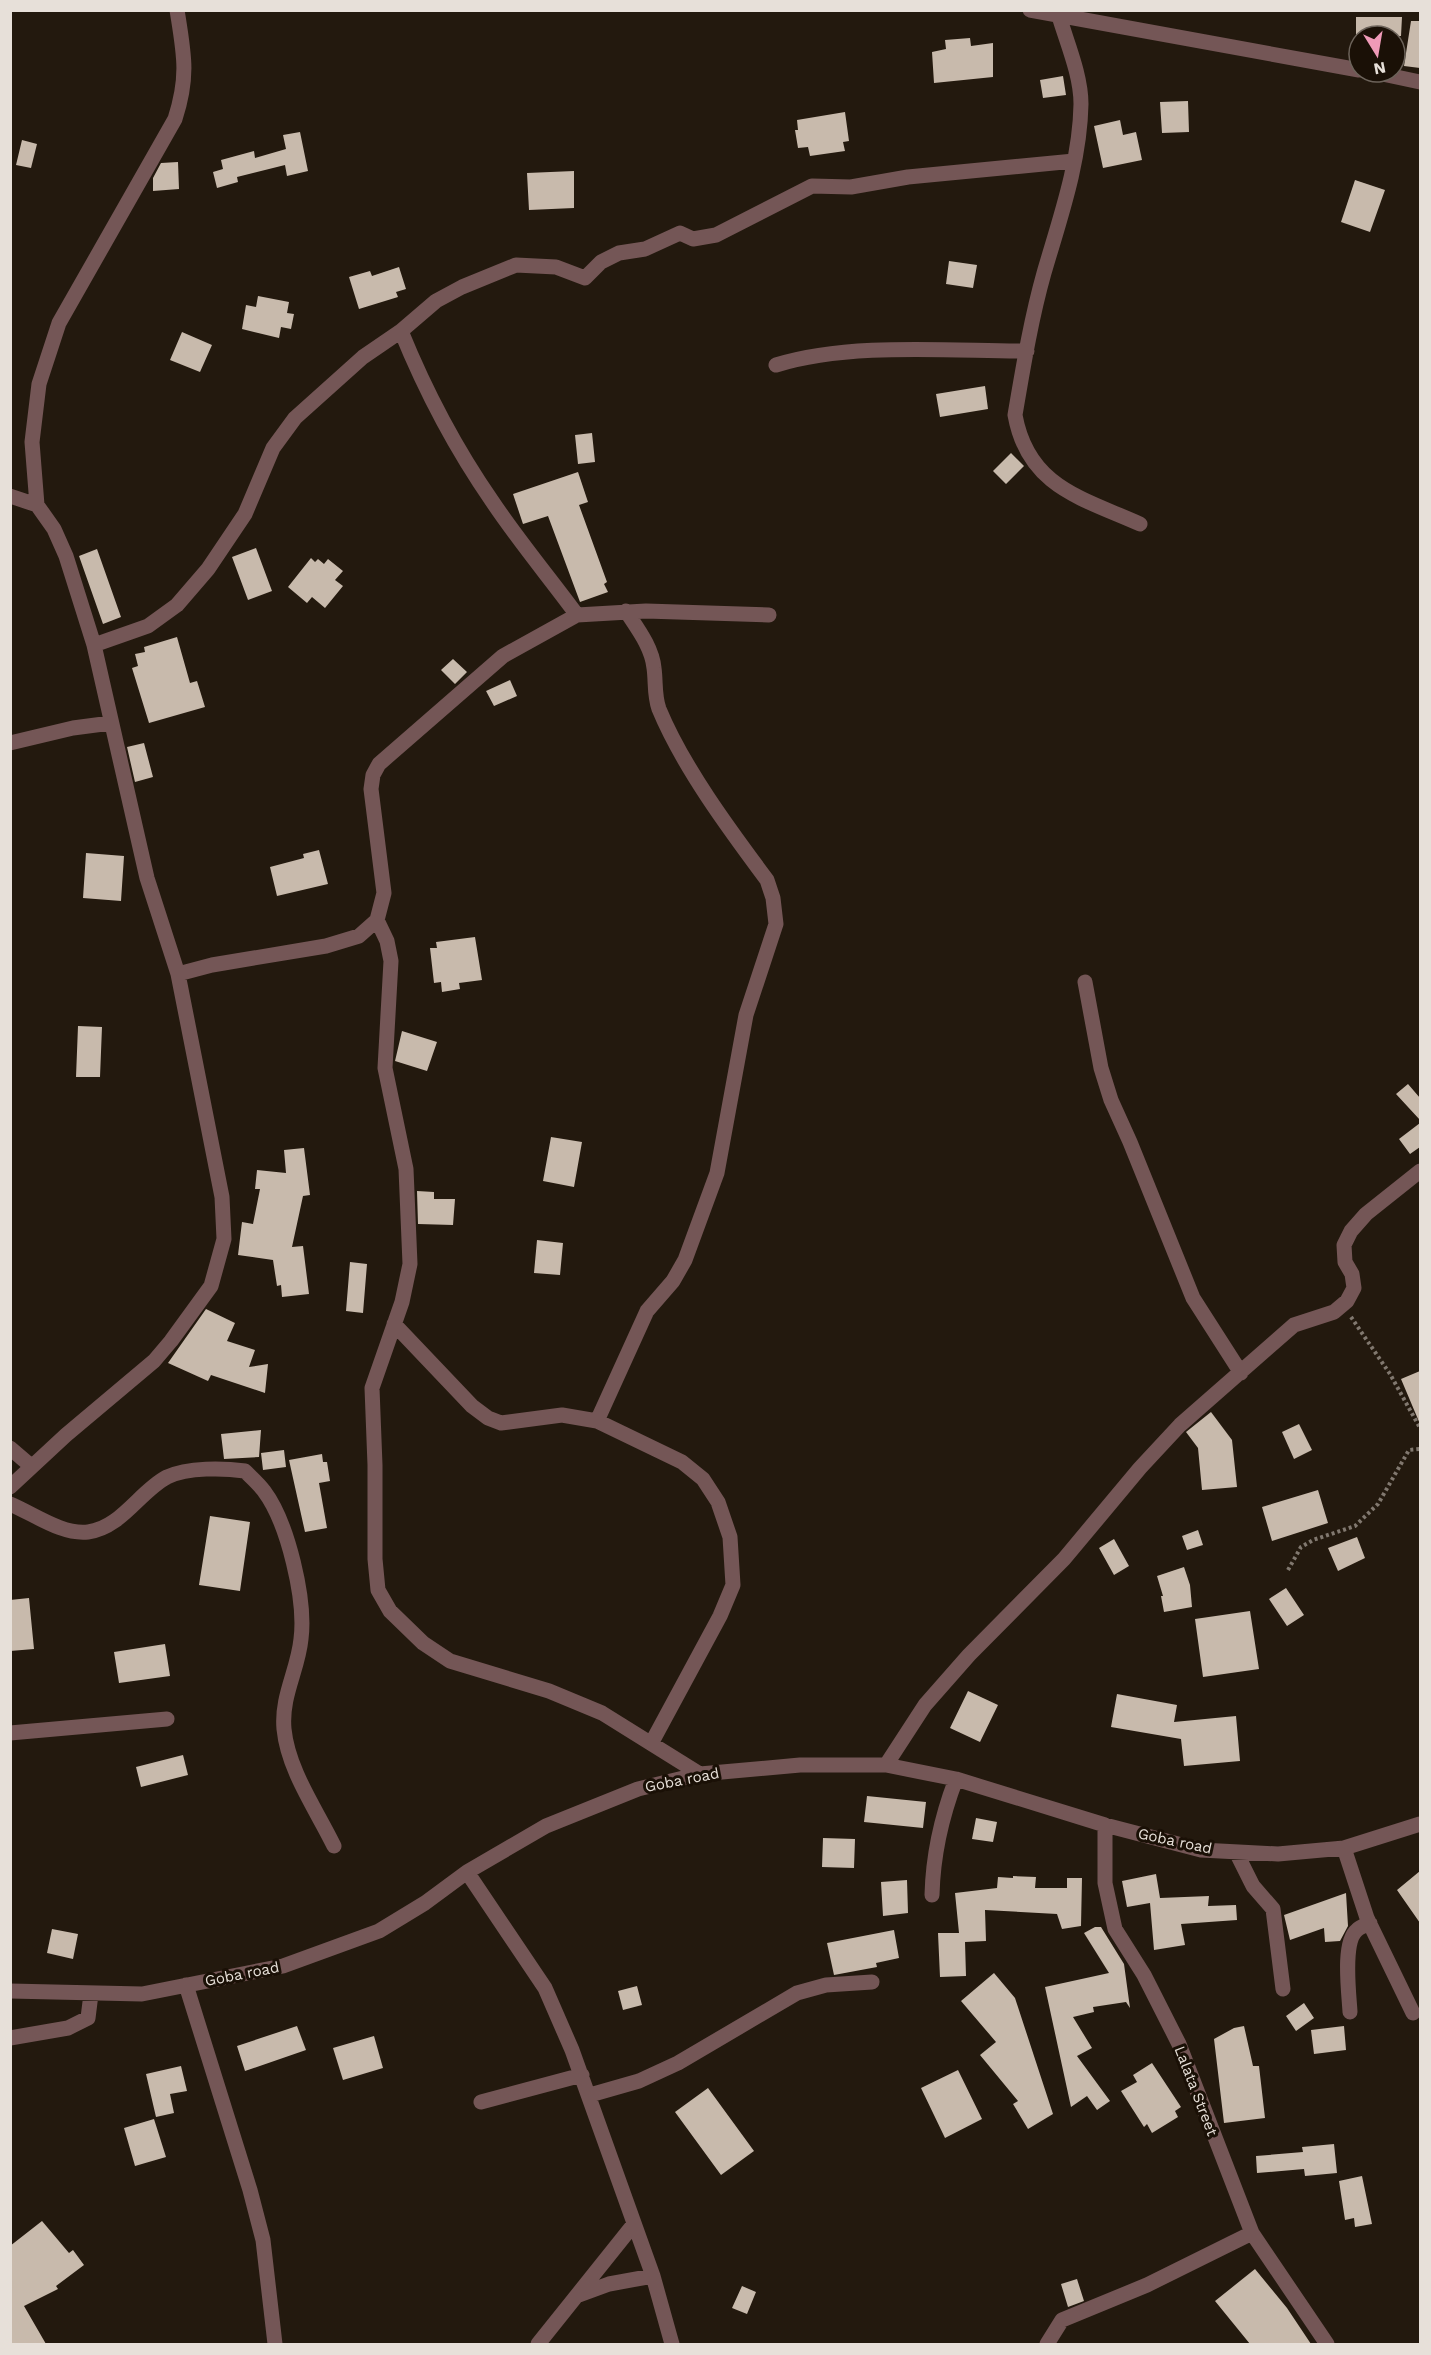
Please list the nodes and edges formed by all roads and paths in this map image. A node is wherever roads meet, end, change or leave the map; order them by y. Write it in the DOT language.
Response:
graph roads {
  1 [pos="177,10"];
  2 [pos="1030,10"];
  3 [pos="1059,16"];
  4 [pos="1347,68"];
  5 [pos="1074,161"];
  6 [pos="401,331"];
  7 [pos="1027,351"];
  8 [pos="776,365"];
  9 [pos="10,496"];
  10 [pos="37,505"];
  11 [pos="1140,524"];
  12 [pos="626,611"];
  13 [pos="577,615"];
  14 [pos="769,615"];
  15 [pos="94,645"];
  16 [pos="111,723"];
  17 [pos="10,743"];
  18 [pos="377,920"];
  19 [pos="178,974"];
  20 [pos="1085,982"];
  21 [pos="1420,1171"];
  22 [pos="1342,1305"];
  23 [pos="394,1323"];
  24 [pos="1241,1373"];
  25 [pos="597,1421"];
  26 [pos="1420,1428"];
  27 [pos="10,1448"];
  28 [pos="1420,1449"];
  29 [pos="31,1466"];
  30 [pos="10,1487"];
  31 [pos="10,1504"];
  32 [pos="1288,1570"];
  33 [pos="167,1719"];
  34 [pos="10,1733"];
  35 [pos="652,1742"];
  36 [pos="886,1765"];
  37 [pos="700,1774"];
  38 [pos="956,1779"];
  39 [pos="1420,1824"];
  40 [pos="1105,1825"];
  41 [pos="334,1845"];
  42 [pos="1344,1848"];
  43 [pos="1236,1852"];
  44 [pos="467,1872"];
  45 [pos="932,1895"];
  46 [pos="1370,1923"];
  47 [pos="872,1982"];
  48 [pos="186,1985"];
  49 [pos="1283,1989"];
  50 [pos="10,1991"];
  51 [pos="91,1994"];
  52 [pos="1350,2012"];
  53 [pos="1413,2013"];
  54 [pos="10,2038"];
  55 [pos="582,2075"];
  56 [pos="590,2096"];
  57 [pos="481,2102"];
  58 [pos="634,2224"];
  59 [pos="1252,2233"];
  60 [pos="653,2276"];
  61 [pos="579,2295"];
  62 [pos="275,2344"];
  63 [pos="538,2344"];
  64 [pos="672,2344"];
  65 [pos="1047,2344"];
  66 [pos="1327,2344"];
  1 -- 10 [label="street"];
  2 -- 3 [label="street"];
  3 -- 4 [label="street"];
  3 -- 5 [label="street"];
  5 -- 6 [label="street"];
  5 -- 7 [label="street"];
  6 -- 13 [label="street"];
  6 -- 15 [label="street"];
  7 -- 8 [label="street"];
  7 -- 11 [label="street"];
  9 -- 10 [label="street"];
  10 -- 15 [label="street"];
  12 -- 13 [label="street"];
  12 -- 14 [label="street"];
  12 -- 25 [label="street"];
  13 -- 18 [label="street"];
  15 -- 16 [label="street"];
  16 -- 17 [label="street"];
  16 -- 19 [label="street"];
  18 -- 19 [label="street"];
  18 -- 23 [label="street"];
  19 -- 29 [label="street"];
  20 -- 24 [label="street"];
  21 -- 22 [label="street"];
  22 -- 24 [label="street"];
  22 -- 26 [label="path"];
  23 -- 25 [label="street"];
  23 -- 35 [label="street"];
  24 -- 36 [label="street"];
  25 -- 35 [label="street"];
  27 -- 29 [label="street"];
  28 -- 32 [label="path"];
  29 -- 30 [label="street"];
  31 -- 41 [label="street"];
  33 -- 34 [label="street"];
  35 -- 37 [label="street"];
  36 -- 37 [label="street, Goba road"];
  36 -- 38 [label="street, Goba road"];
  37 -- 44 [label="street, Goba road"];
  38 -- 40 [label="street, Goba road"];
  38 -- 45 [label="street"];
  39 -- 42 [label="street, Goba road"];
  40 -- 43 [label="street, Goba road"];
  40 -- 59 [label="street, Lalata Street"];
  42 -- 43 [label="street, Goba road"];
  42 -- 46 [label="street"];
  43 -- 49 [label="street"];
  44 -- 48 [label="street, Goba road"];
  44 -- 55 [label="street"];
  46 -- 52 [label="street"];
  46 -- 53 [label="street"];
  47 -- 56 [label="street"];
  48 -- 51 [label="street, Goba road"];
  48 -- 62 [label="street"];
  50 -- 51 [label="street, Goba road"];
  51 -- 54 [label="street"];
  55 -- 56 [label="street"];
  55 -- 57 [label="street"];
  56 -- 58 [label="street"];
  58 -- 60 [label="street"];
  58 -- 61 [label="street"];
  59 -- 65 [label="street"];
  59 -- 66 [label="street, Lalata Street"];
  60 -- 61 [label="street"];
  60 -- 64 [label="street"];
  61 -- 63 [label="street"];
}
